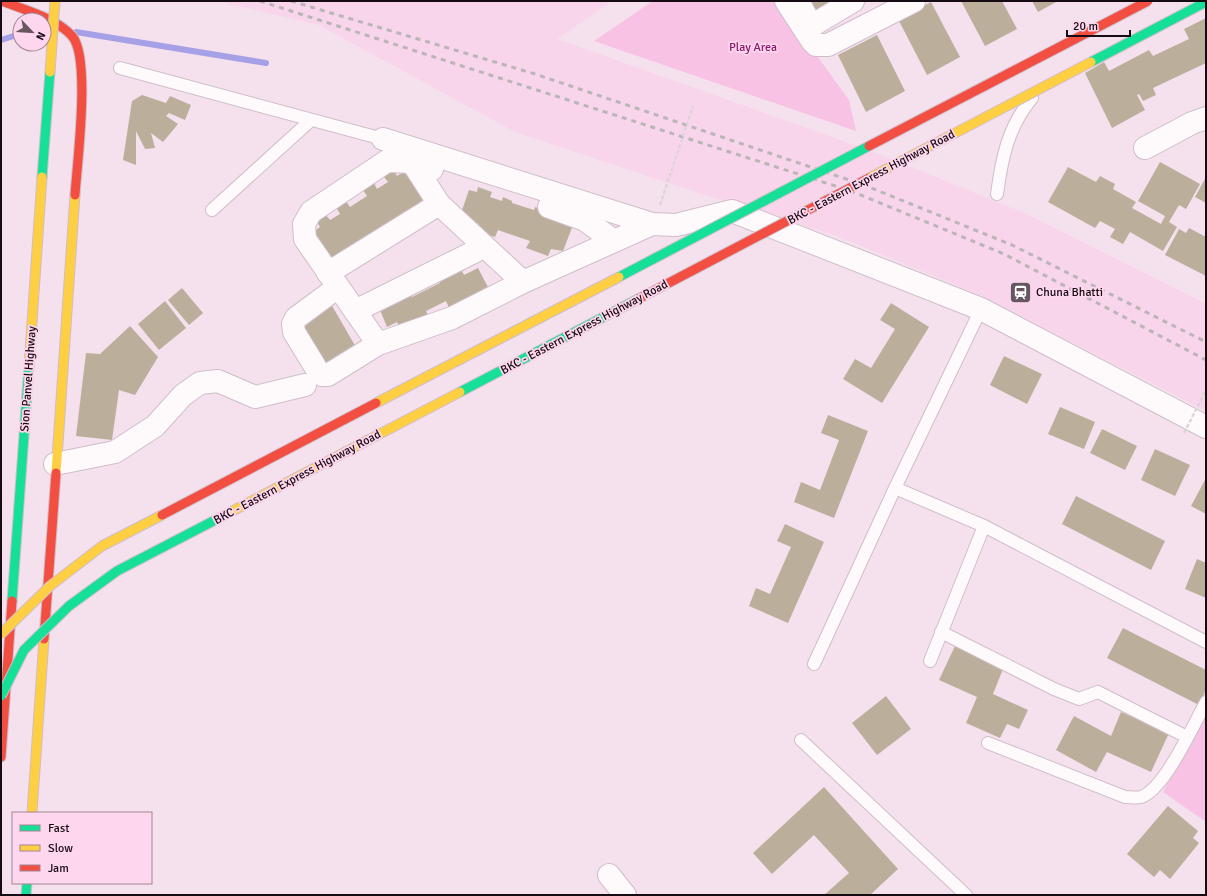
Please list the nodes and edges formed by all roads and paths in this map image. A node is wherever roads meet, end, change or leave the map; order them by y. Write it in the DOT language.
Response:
graph roads {
  1 [pos="2,1"];
  2 [pos="55,1"];
  3 [pos="786,1"];
  4 [pos="798,1"];
  5 [pos="854,1"];
  6 [pos="1148,1"];
  7 [pos="1188,1"];
  8 [pos="1206,2"];
  9 [pos="894,6"];
  10 [pos="120,68"];
  11 [pos="693,106"];
  12 [pos="1206,118"];
  13 [pos="311,120"];
  14 [pos="383,139"];
  15 [pos="1145,148"];
  16 [pos="412,162"];
  17 [pos="997,194"];
  18 [pos="439,204"];
  19 [pos="212,210"];
  20 [pos="656,215"];
  21 [pos="614,241"];
  22 [pos="484,246"];
  23 [pos="333,280"];
  24 [pos="523,282"];
  25 [pos="981,309"];
  26 [pos="355,311"];
  27 [pos="378,344"];
  28 [pos="305,385"];
  29 [pos="1206,390"];
  30 [pos="1206,427"];
  31 [pos="1184,433"];
  32 [pos="55,464"];
  33 [pos="895,488"];
  34 [pos="984,526"];
  35 [pos="941,632"];
  36 [pos="1,634"];
  37 [pos="1206,642"];
  38 [pos="930,661"];
  39 [pos="814,664"];
  40 [pos="1,696"];
  41 [pos="1206,702"];
  42 [pos="1188,737"];
  43 [pos="801,740"];
  44 [pos="988,743"];
  45 [pos="1,757"];
  46 [pos="32,812"];
  47 [pos="609,875"];
  48 [pos="27,884"];
  49 [pos="26,895"];
  50 [pos="625,895"];
  51 [pos="966,895"];
  1 -- 32 [label="main road"];
  2 -- 45 [label="main road, Sion Panvel Highway, bridge"];
  3 -- 9 [label="street"];
  4 -- 5 [label="street"];
  6 -- 36 [label="main road, bridge"];
  7 -- 17 [label="lane"];
  8 -- 40 [label="main road, BKC - Eastern Express Highway Road, bridge"];
  10 -- 13 [label="lane"];
  11 -- 20 [label="path, bridge"];
  12 -- 15 [label="street"];
  13 -- 14 [label="lane"];
  13 -- 19 [label="lane"];
  14 -- 20 [label="street"];
  16 -- 18 [label="street"];
  16 -- 21 [label="street"];
  16 -- 23 [label="street"];
  18 -- 22 [label="street"];
  18 -- 23 [label="street"];
  20 -- 21 [label="street"];
  20 -- 25 [label="street"];
  21 -- 24 [label="street"];
  22 -- 24 [label="street"];
  22 -- 26 [label="street"];
  23 -- 26 [label="street"];
  23 -- 27 [label="street"];
  24 -- 27 [label="street"];
  25 -- 30 [label="street"];
  25 -- 33 [label="lane"];
  26 -- 27 [label="street"];
  28 -- 32 [label="street"];
  29 -- 31 [label="path, bridge"];
  32 -- 46 [label="main road"];
  33 -- 34 [label="lane"];
  33 -- 39 [label="lane"];
  34 -- 35 [label="lane"];
  34 -- 37 [label="lane"];
  35 -- 38 [label="lane"];
  35 -- 42 [label="lane"];
  41 -- 42 [label="lane"];
  42 -- 44 [label="lane"];
  43 -- 51 [label="lane"];
  47 -- 50 [label="street"];
  48 -- 49 [label="main road"];
}
